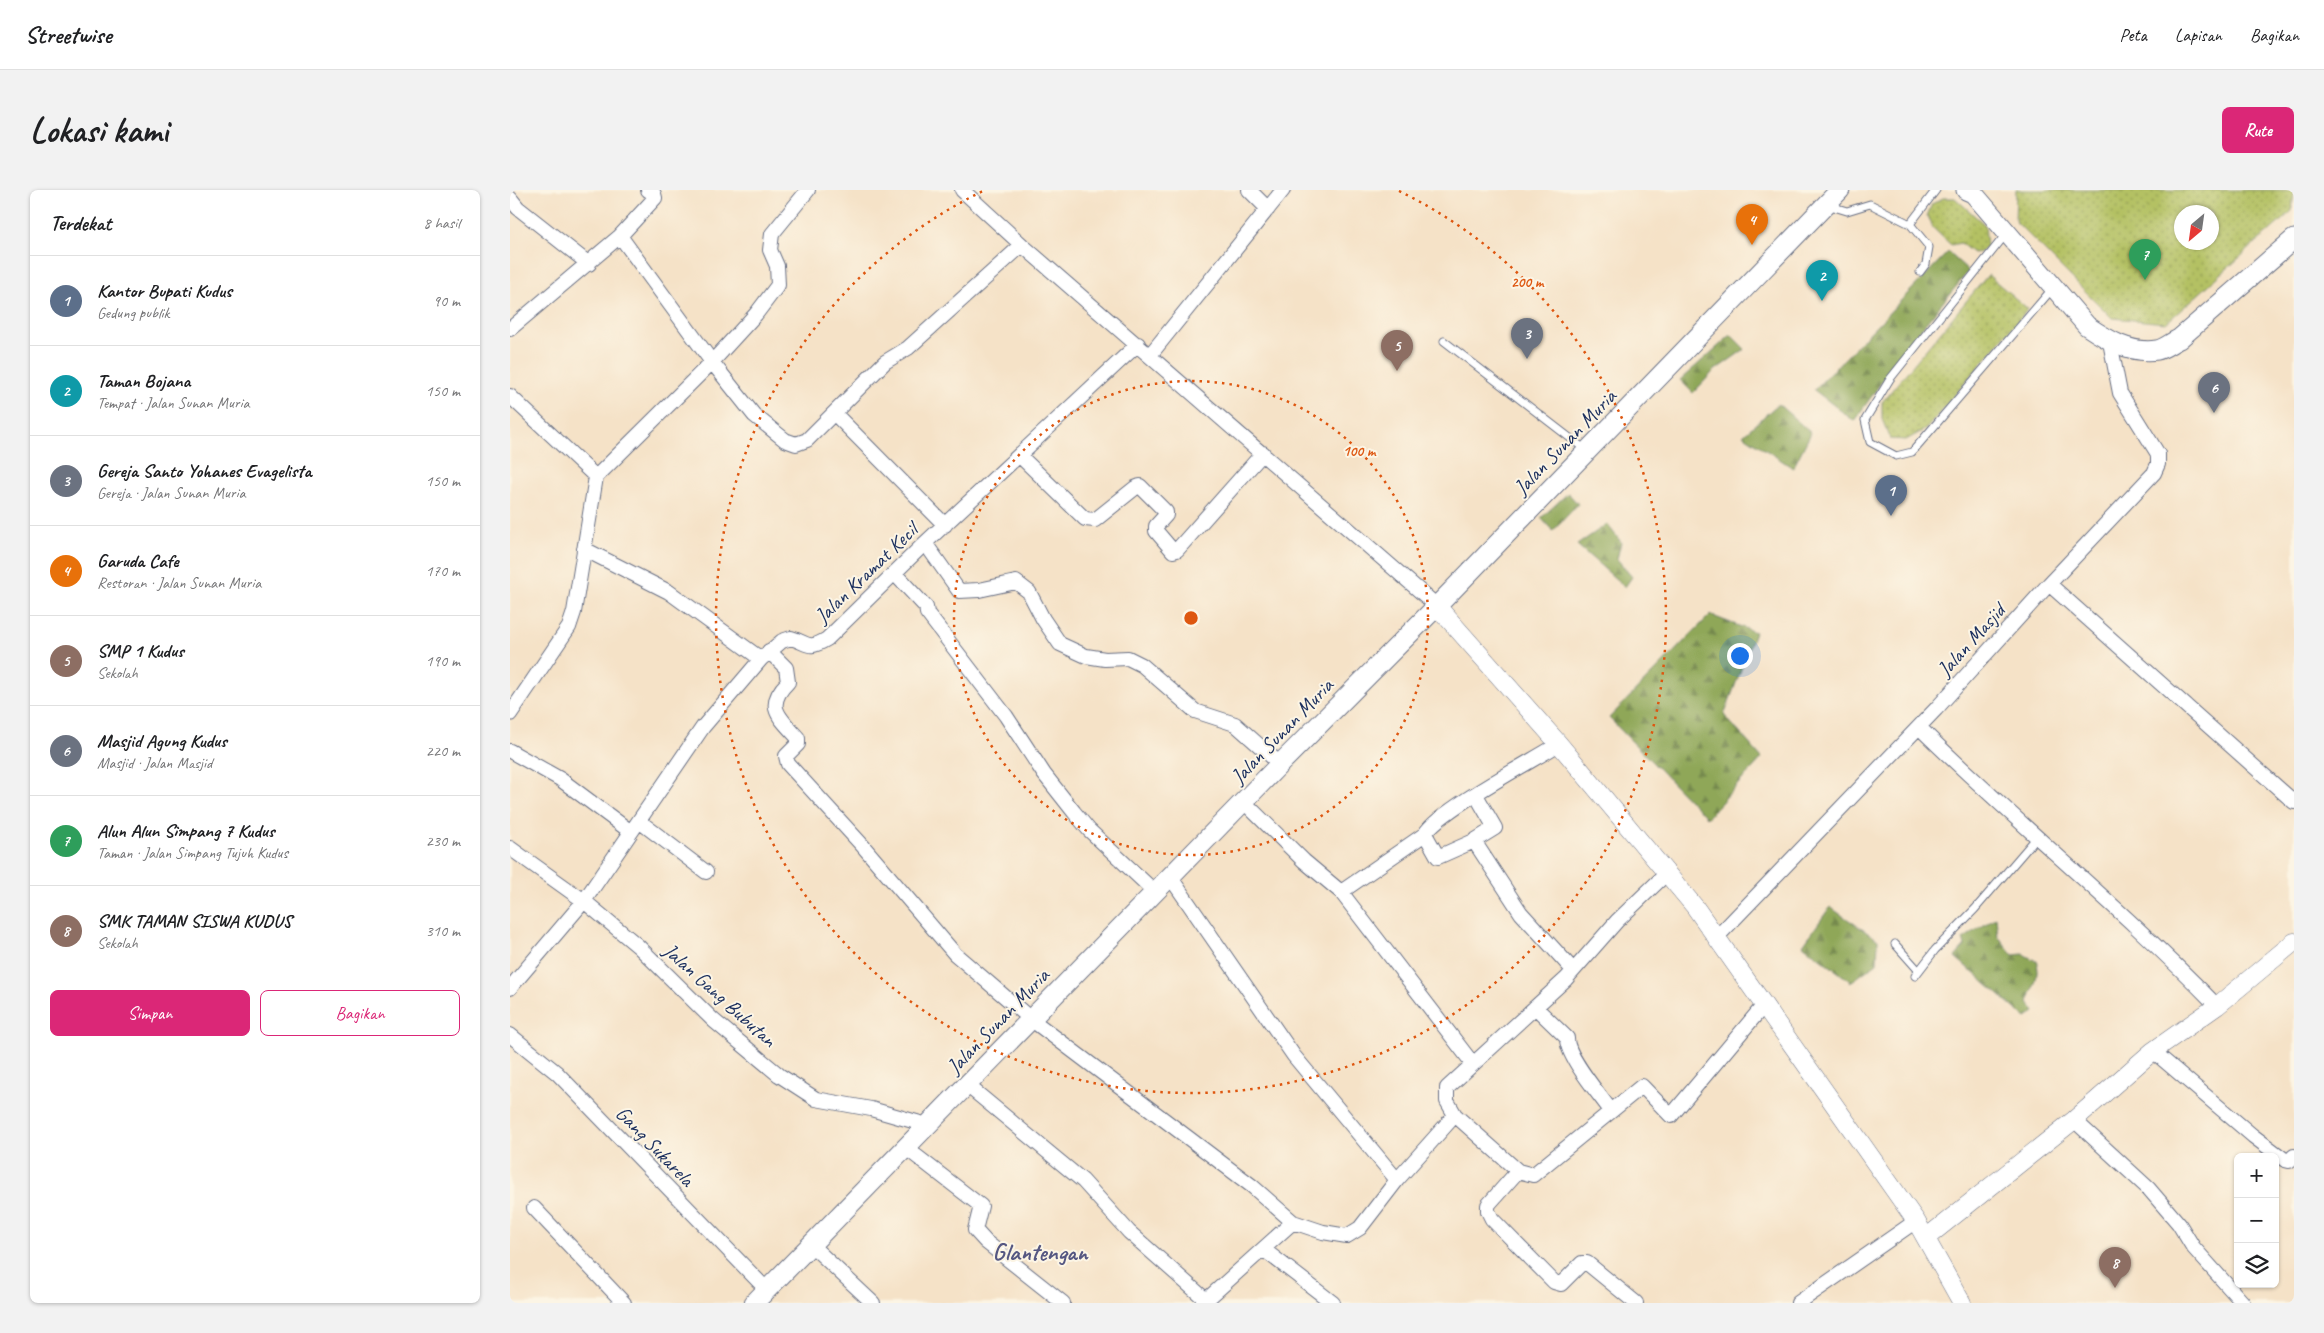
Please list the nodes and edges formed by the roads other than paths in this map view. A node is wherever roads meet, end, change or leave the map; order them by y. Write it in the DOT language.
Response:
graph roads {
  1 [pos="648,190"];
  2 [pos="808,190"];
  3 [pos="962,190"];
  4 [pos="1249,190"];
  5 [pos="1283,190"];
  6 [pos="1840,190"];
  7 [pos="1936,190"];
  8 [pos="1971,191"];
  9 [pos="510,198"];
  10 [pos="1827,205"];
  11 [pos="1268,209"];
  12 [pos="1910,224"];
  13 [pos="620,236"];
  14 [pos="2009,237"];
  15 [pos="2294,239"];
  16 [pos="1022,245"];
  17 [pos="589,264"];
  18 [pos="1920,272"];
  19 [pos="2053,287"];
  20 [pos="510,329"];
  21 [pos="1444,341"];
  22 [pos="2110,342"];
  23 [pos="1138,344"];
  24 [pos="1150,355"];
  25 [pos="712,362"];
  26 [pos="510,396"];
  27 [pos="834,413"];
  28 [pos="1587,452"];
  29 [pos="1263,453"];
  30 [pos="1020,456"];
  31 [pos="596,477"];
  32 [pos="945,525"];
  33 [pos="925,543"];
  34 [pos="584,549"];
  35 [pos="894,573"];
  36 [pos="2049,584"];
  37 [pos="1437,606"];
  38 [pos="765,655"];
  39 [pos="510,714"];
  40 [pos="1919,727"];
  41 [pos="1559,744"];
  42 [pos="510,751"];
  43 [pos="1280,764"];
  44 [pos="1476,794"];
  45 [pos="1244,802"];
  46 [pos="2294,802"];
  47 [pos="635,826"];
  48 [pos="1425,834"];
  49 [pos="2037,838"];
  50 [pos="1474,841"];
  51 [pos="510,848"];
  52 [pos="706,872"];
  53 [pos="1667,873"];
  54 [pos="1171,878"];
  55 [pos="1341,892"];
  56 [pos="1156,893"];
  57 [pos="584,901"];
  58 [pos="1717,937"];
  59 [pos="2294,942"];
  60 [pos="1895,944"];
  61 [pos="1574,970"];
  62 [pos="510,988"];
  63 [pos="1764,1005"];
  64 [pos="2216,1006"];
  65 [pos="1534,1007"];
  66 [pos="1032,1020"];
  67 [pos="510,1035"];
  68 [pos="2153,1051"];
  69 [pos="1472,1064"];
  70 [pos="966,1085"];
  71 [pos="1611,1111"];
  72 [pos="1454,1115"];
  73 [pos="2074,1120"];
  74 [pos="927,1126"];
  75 [pos="906,1148"];
  76 [pos="2294,1156"];
  77 [pos="1518,1171"];
  78 [pos="1397,1180"];
  79 [pos="534,1208"];
  80 [pos="1916,1221"];
  81 [pos="1293,1222"];
  82 [pos="1926,1238"];
  83 [pos="810,1244"];
  84 [pos="1263,1249"];
  85 [pos="761,1296"];
  86 [pos="1204,1301"];
  87 [pos="624,1303"];
  88 [pos="873,1303"];
  89 [pos="1063,1303"];
  90 [pos="1333,1303"];
  91 [pos="1636,1303"];
  92 [pos="1798,1303"];
  93 [pos="1962,1303"];
  94 [pos="2243,1303"];
  1 -- 13 [label="street"];
  2 -- 25 [label="street"];
  3 -- 16 [label="street"];
  4 -- 11 [label="street"];
  5 -- 11 [label="street"];
  6 -- 10 [label="main road, Jalan Sunan Muria"];
  7 -- 12 [label="lane"];
  8 -- 14 [label="main road"];
  9 -- 17 [label="street"];
  10 -- 12 [label="lane"];
  10 -- 28 [label="main road, Jalan Sunan Muria"];
  11 -- 24 [label="street"];
  12 -- 18 [label="lane"];
  13 -- 17 [label="street"];
  13 -- 25 [label="street"];
  14 -- 19 [label="main road"];
  14 -- 19 [label="lane"];
  15 -- 22 [label="main road"];
  16 -- 23 [label="street"];
  16 -- 27 [label="street"];
  17 -- 20 [label="street"];
  19 -- 22 [label="main road"];
  21 -- 28 [label="lane"];
  22 -- 36 [label="street, Jalan Masjid"];
  23 -- 24 [label="street"];
  23 -- 30 [label="street, Jalan Kramat Kecil"];
  24 -- 29 [label="street"];
  25 -- 27 [label="street"];
  25 -- 31 [label="street"];
  26 -- 31 [label="street"];
  27 -- 32 [label="street"];
  28 -- 37 [label="main road, Jalan Sunan Muria"];
  29 -- 30 [label="street"];
  29 -- 37 [label="street"];
  30 -- 32 [label="street, Jalan Kramat Kecil"];
  31 -- 34 [label="street"];
  32 -- 33 [label="street, Jalan Kramat Kecil"];
  33 -- 35 [label="street, Jalan Kramat Kecil"];
  33 -- 43 [label="street"];
  34 -- 38 [label="street"];
  34 -- 39 [label="street"];
  35 -- 38 [label="street, Jalan Kramat Kecil"];
  35 -- 56 [label="street"];
  36 -- 40 [label="street, Jalan Masjid"];
  36 -- 46 [label="street"];
  37 -- 41 [label="street"];
  37 -- 43 [label="main road, Jalan Sunan Muria"];
  38 -- 47 [label="street, Jalan Kramat Kecil"];
  38 -- 66 [label="street"];
  40 -- 49 [label="street"];
  40 -- 58 [label="street, Jalan Masjid"];
  41 -- 44 [label="street"];
  41 -- 53 [label="street"];
  42 -- 47 [label="street"];
  43 -- 45 [label="main road, Jalan Sunan Muria"];
  44 -- 48 [label="street"];
  44 -- 50 [label="street"];
  45 -- 54 [label="main road, Jalan Sunan Muria"];
  45 -- 55 [label="street"];
  47 -- 52 [label="street"];
  47 -- 57 [label="street, Jalan Kramat Kecil"];
  48 -- 50 [label="street"];
  48 -- 55 [label="street"];
  49 -- 60 [label="lane"];
  49 -- 64 [label="street"];
  50 -- 61 [label="street"];
  51 -- 57 [label="street, Jalan Gang Bubutan"];
  53 -- 58 [label="street"];
  53 -- 61 [label="street"];
  54 -- 56 [label="main road, Jalan Sunan Muria"];
  54 -- 78 [label="street"];
  55 -- 69 [label="street"];
  56 -- 66 [label="main road, Jalan Sunan Muria"];
  57 -- 62 [label="street, Jalan Kramat Kecil"];
  57 -- 74 [label="street, Jalan Gang Bubutan"];
  58 -- 63 [label="street"];
  59 -- 64 [label="street"];
  61 -- 65 [label="street"];
  63 -- 71 [label="street"];
  63 -- 80 [label="street"];
  64 -- 68 [label="street"];
  65 -- 69 [label="street"];
  65 -- 71 [label="street"];
  66 -- 70 [label="main road, Jalan Sunan Muria"];
  66 -- 81 [label="street"];
  67 -- 85 [label="street, Gang Sukarela"];
  68 -- 73 [label="street"];
  68 -- 76 [label="street"];
  69 -- 72 [label="street"];
  70 -- 74 [label="main road, Jalan Sunan Muria"];
  70 -- 86 [label="street"];
  71 -- 77 [label="street"];
  72 -- 77 [label="street"];
  72 -- 78 [label="street"];
  73 -- 82 [label="street"];
  73 -- 94 [label="street"];
  74 -- 75 [label="main road, Jalan Sunan Muria"];
  75 -- 83 [label="main road, Jalan Sunan Muria"];
  75 -- 89 [label="street"];
  77 -- 91 [label="street"];
  78 -- 81 [label="street"];
  79 -- 87 [label="street"];
  80 -- 82 [label="street"];
  80 -- 92 [label="street"];
  81 -- 84 [label="street"];
  82 -- 93 [label="street"];
  83 -- 85 [label="main road, Jalan Sunan Muria"];
  83 -- 88 [label="street"];
  84 -- 86 [label="street"];
  84 -- 90 [label="street"];
}
